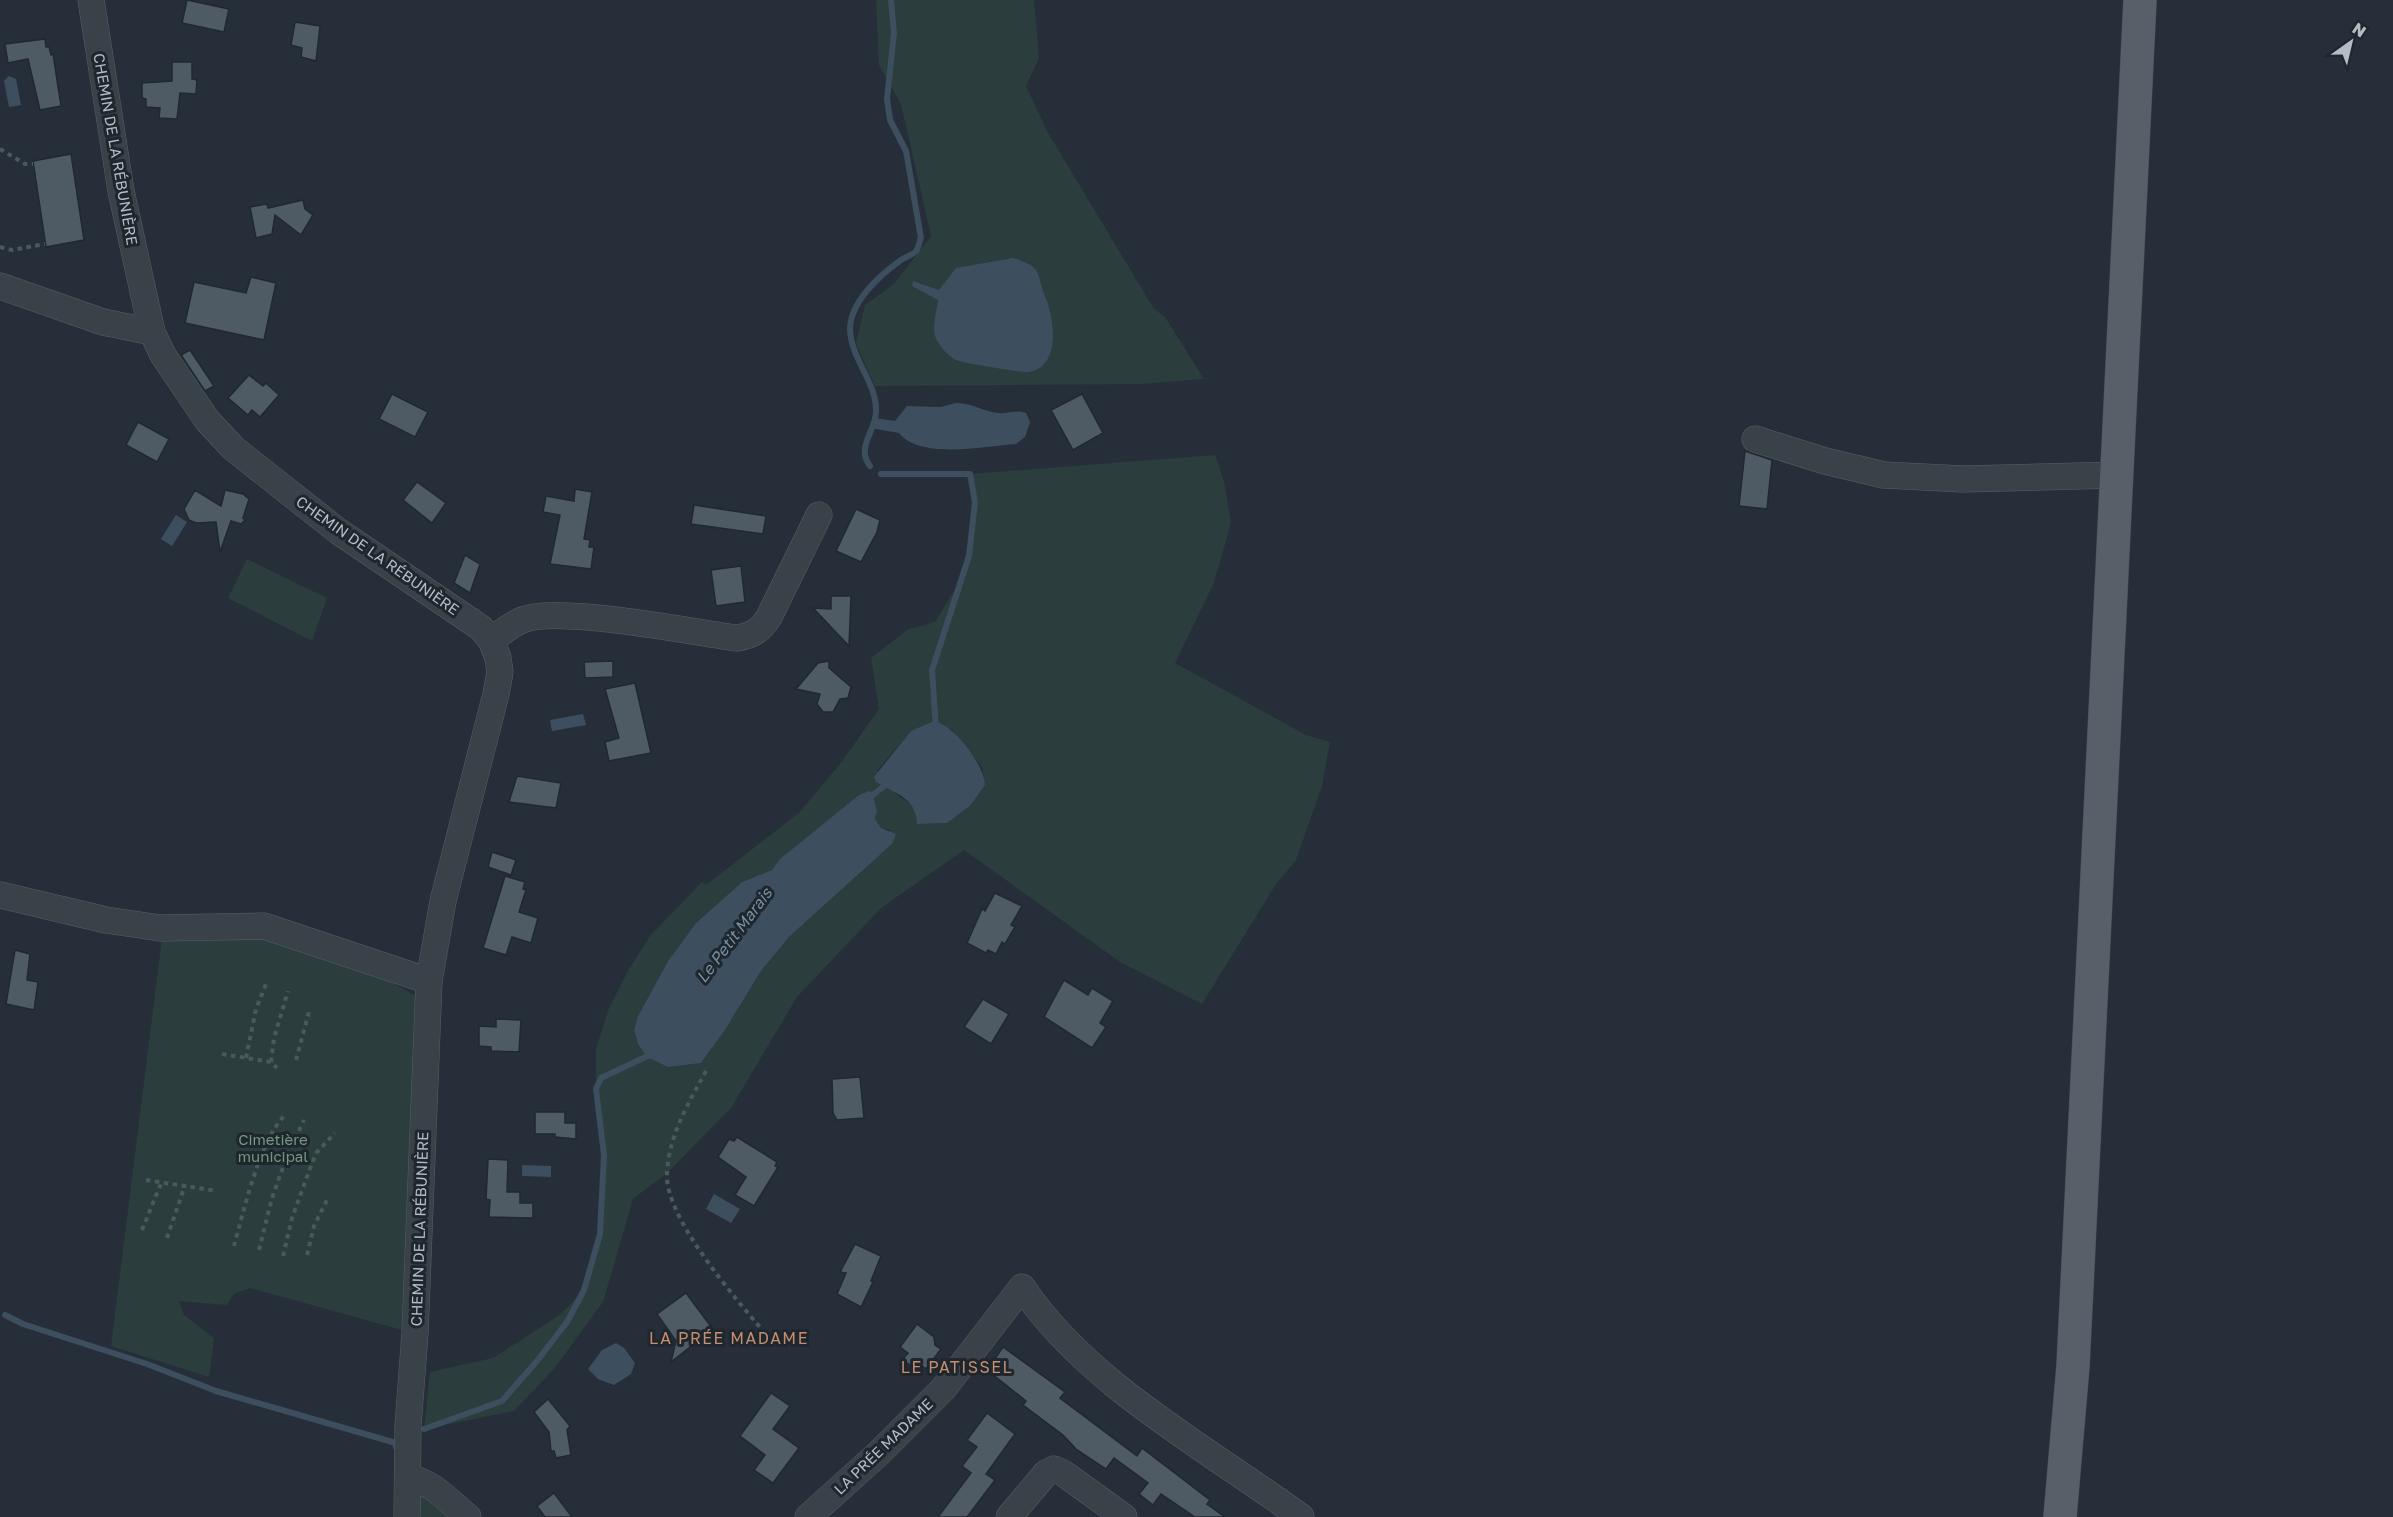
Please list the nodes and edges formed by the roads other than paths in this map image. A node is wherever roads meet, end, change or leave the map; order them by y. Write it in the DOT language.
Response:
graph roads {
  1 [pos="91,0"];
  2 [pos="2140,0"];
  3 [pos="0,286"];
  4 [pos="152,332"];
  5 [pos="1755,439"];
  6 [pos="2116,475"];
  7 [pos="819,515"];
  8 [pos="491,640"];
  9 [pos="0,895"];
  10 [pos="429,981"];
  11 [pos="408,1478"];
  12 [pos="407,1517"];
  13 [pos="468,1517"];
  14 [pos="808,1517"];
  15 [pos="1009,1517"];
  16 [pos="1124,1517"];
  17 [pos="1301,1517"];
  18 [pos="2060,1517"];
  1 -- 4 [label="street, CHEMIN DE LA RÉBUNIÈRE"];
  2 -- 6 [label="main road"];
  3 -- 4 [label="street"];
  4 -- 8 [label="street, CHEMIN DE LA RÉBUNIÈRE"];
  5 -- 6 [label="street"];
  6 -- 18 [label="main road"];
  7 -- 8 [label="street"];
  8 -- 10 [label="street, CHEMIN DE LA RÉBUNIÈRE"];
  9 -- 10 [label="street"];
  10 -- 11 [label="street, CHEMIN DE LA RÉBUNIÈRE"];
  11 -- 12 [label="street, CHEMIN DE LA RÉBUNIÈRE"];
  11 -- 13 [label="street"];
  14 -- 17 [label="street, LA PRÉE MADAME"];
  15 -- 16 [label="street"];
}
